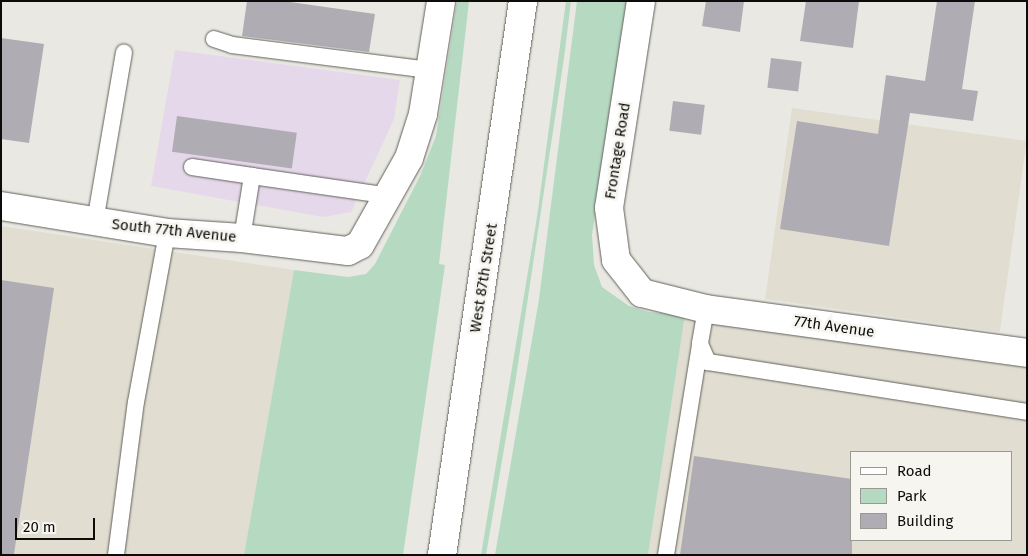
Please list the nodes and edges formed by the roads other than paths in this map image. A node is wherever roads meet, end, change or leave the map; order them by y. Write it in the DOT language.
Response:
graph roads {
  1 [pos="441,1"];
  2 [pos="523,1"];
  3 [pos="641,1"];
  4 [pos="214,39"];
  5 [pos="124,52"];
  6 [pos="431,70"];
  7 [pos="192,167"];
  8 [pos="252,176"];
  9 [pos="390,196"];
  10 [pos="1,206"];
  11 [pos="96,222"];
  12 [pos="167,233"];
  13 [pos="242,238"];
  14 [pos="642,293"];
  15 [pos="706,309"];
  16 [pos="700,344"];
  17 [pos="1027,353"];
  18 [pos="1027,412"];
  19 [pos="116,555"];
  20 [pos="442,555"];
  21 [pos="666,555"];
  1 -- 6 [label="street"];
  2 -- 20 [label="street, West 87th Street"];
  3 -- 14 [label="street, Frontage Road"];
  4 -- 6 [label="lane"];
  5 -- 11 [label="lane"];
  6 -- 9 [label="street"];
  7 -- 8 [label="lane"];
  8 -- 9 [label="lane"];
  8 -- 13 [label="lane"];
  9 -- 13 [label="street, South 77th Avenue"];
  10 -- 11 [label="street, South 77th Avenue"];
  11 -- 12 [label="street, South 77th Avenue"];
  12 -- 13 [label="street, South 77th Avenue"];
  12 -- 19 [label="lane"];
  14 -- 15 [label="street, 77th Avenue"];
  15 -- 16 [label="lane"];
  15 -- 17 [label="street, 77th Avenue"];
  16 -- 18 [label="lane"];
  16 -- 21 [label="lane"];
}
